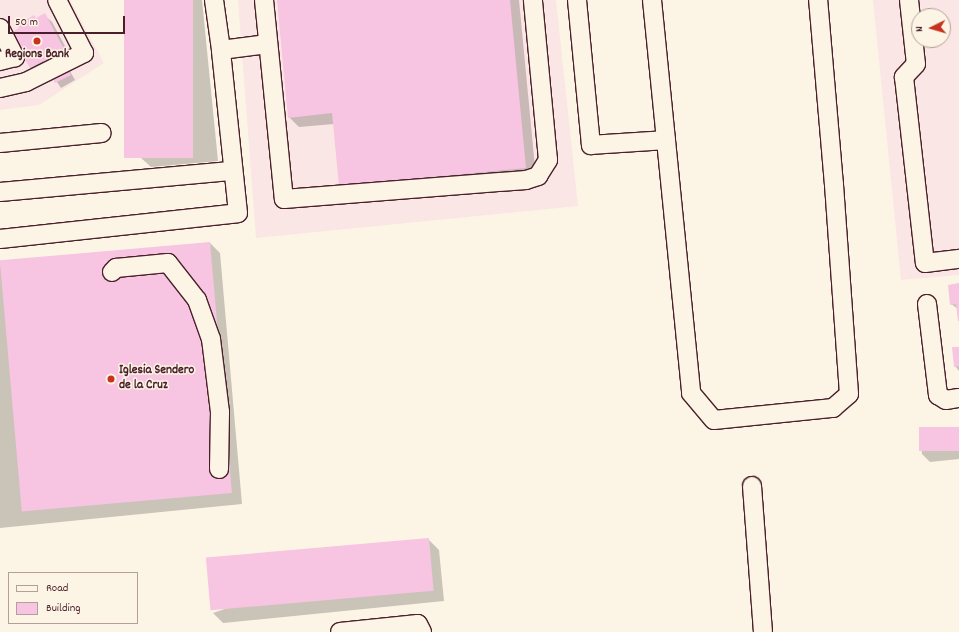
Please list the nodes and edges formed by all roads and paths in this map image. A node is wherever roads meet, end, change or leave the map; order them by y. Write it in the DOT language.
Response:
graph roads {
  1 [pos="58,0"];
  2 [pos="214,0"];
  3 [pos="264,0"];
  4 [pos="534,0"];
  5 [pos="577,0"];
  6 [pos="652,0"];
  7 [pos="818,0"];
  8 [pos="909,0"];
  9 [pos="0,28"];
  10 [pos="268,44"];
  11 [pos="220,50"];
  12 [pos="0,61"];
  13 [pos="0,88"];
  14 [pos="102,133"];
  15 [pos="666,140"];
  16 [pos="0,143"];
  17 [pos="234,171"];
  18 [pos="0,192"];
  19 [pos="0,239"];
  20 [pos="959,259"];
  21 [pos="112,272"];
  22 [pos="926,304"];
  23 [pos="959,398"];
  24 [pos="218,469"];
  25 [pos="752,486"];
  26 [pos="340,632"];
  27 [pos="422,632"];
  28 [pos="762,632"];
  1 -- 13 [label="lane"];
  2 -- 11 [label="lane"];
  3 -- 10 [label="lane"];
  4 -- 10 [label="lane"];
  5 -- 15 [label="lane"];
  6 -- 15 [label="lane"];
  7 -- 15 [label="lane"];
  8 -- 20 [label="lane"];
  9 -- 12 [label="lane"];
  10 -- 11 [label="lane"];
  11 -- 17 [label="lane"];
  14 -- 16 [label="lane"];
  17 -- 18 [label="lane"];
  17 -- 19 [label="lane"];
  21 -- 24 [label="lane"];
  22 -- 23 [label="lane"];
  25 -- 28 [label="lane"];
  26 -- 27 [label="lane"];
}
